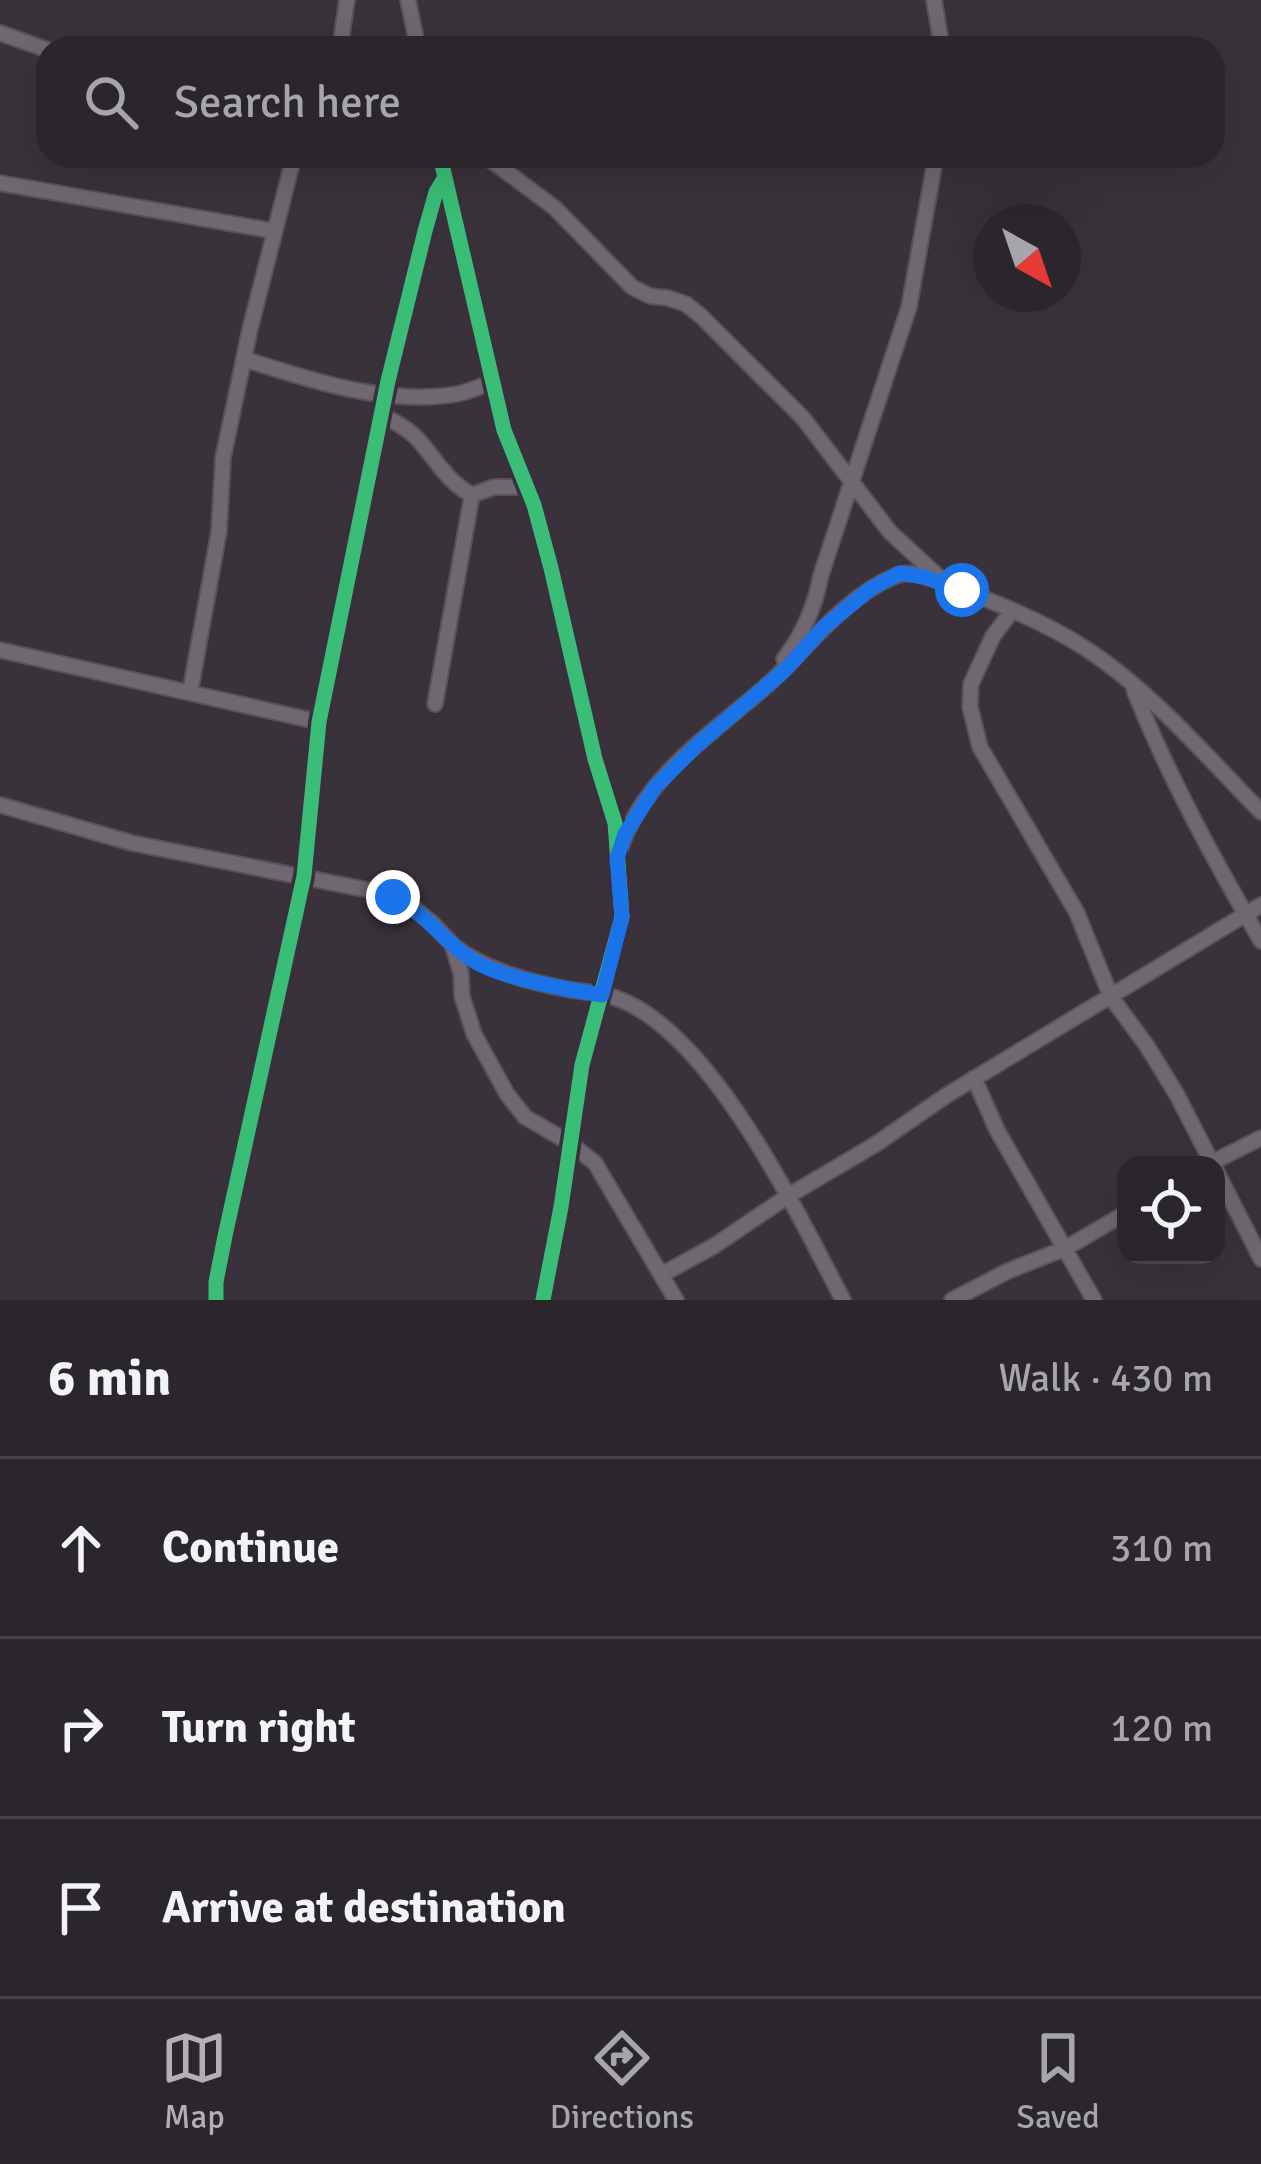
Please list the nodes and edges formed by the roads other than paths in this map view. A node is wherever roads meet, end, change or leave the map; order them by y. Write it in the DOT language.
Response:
graph roads {
  1 [pos="347,0"];
  2 [pos="408,0"];
  3 [pos="934,0"];
  4 [pos="0,33"];
  5 [pos="342,36"];
  6 [pos="416,36"];
  7 [pos="940,36"];
  8 [pos="36,46"];
  9 [pos="291,168"];
  10 [pos="443,168"];
  11 [pos="501,168"];
  12 [pos="934,168"];
  13 [pos="445,177"];
  14 [pos="0,183"];
  15 [pos="274,230"];
  16 [pos="244,359"];
  17 [pos="492,382"];
  18 [pos="386,394"];
  19 [pos="381,415"];
  20 [pos="852,482"];
  21 [pos="529,488"];
  22 [pos="472,495"];
  23 [pos="950,586"];
  24 [pos="1012,611"];
  25 [pos="0,650"];
  26 [pos="1132,685"];
  27 [pos="760,691"];
  28 [pos="190,693"];
  29 [pos="435,704"];
  30 [pos="320,722"];
  31 [pos="1,809"];
  32 [pos="1261,812"];
  33 [pos="617,858"];
  34 [pos="304,875"];
  35 [pos="1261,905"];
  36 [pos="1245,914"];
  37 [pos="1261,941"];
  38 [pos="452,944"];
  39 [pos="602,995"];
  40 [pos="1111,998"];
  41 [pos="974,1078"];
  42 [pos="1261,1138"];
  43 [pos="571,1143"];
  44 [pos="1207,1156"];
  45 [pos="1225,1159"];
  46 [pos="1225,1191"];
  47 [pos="788,1196"];
  48 [pos="1117,1218"];
  49 [pos="1066,1248"];
  50 [pos="1261,1259"];
  51 [pos="662,1275"];
  52 [pos="216,1300"];
  53 [pos="543,1300"];
  54 [pos="676,1300"];
  55 [pos="844,1300"];
  56 [pos="952,1300"];
  57 [pos="1094,1300"];
  1 -- 5 [label="street"];
  2 -- 6 [label="street"];
  3 -- 7 [label="street"];
  4 -- 8 [label="street"];
  9 -- 15 [label="street"];
  10 -- 13 [label="street"];
  11 -- 20 [label="street"];
  12 -- 20 [label="street"];
  13 -- 17 [label="street"];
  13 -- 18 [label="street"];
  14 -- 15 [label="street"];
  15 -- 16 [label="street"];
  16 -- 18 [label="street"];
  16 -- 28 [label="street"];
  17 -- 18 [label="street"];
  17 -- 21 [label="street"];
  18 -- 19 [label="street"];
  19 -- 22 [label="street"];
  19 -- 30 [label="street"];
  20 -- 23 [label="street"];
  20 -- 27 [label="street"];
  21 -- 22 [label="street"];
  21 -- 33 [label="street"];
  22 -- 29 [label="street"];
  23 -- 24 [label="street"];
  23 -- 27 [label="street"];
  24 -- 26 [label="street"];
  24 -- 40 [label="street"];
  25 -- 28 [label="street"];
  26 -- 32 [label="street"];
  26 -- 36 [label="street"];
  27 -- 33 [label="street"];
  28 -- 30 [label="street"];
  30 -- 34 [label="street"];
  31 -- 34 [label="street"];
  33 -- 39 [label="street"];
  34 -- 38 [label="street"];
  34 -- 52 [label="street"];
  35 -- 36 [label="street"];
  36 -- 37 [label="street"];
  36 -- 40 [label="street"];
  38 -- 39 [label="street"];
  38 -- 43 [label="street"];
  39 -- 43 [label="street"];
  39 -- 47 [label="street"];
  40 -- 41 [label="street"];
  40 -- 44 [label="street"];
  41 -- 47 [label="street"];
  41 -- 49 [label="street"];
  42 -- 45 [label="street"];
  43 -- 51 [label="street"];
  43 -- 53 [label="street"];
  46 -- 50 [label="street"];
  47 -- 51 [label="street"];
  47 -- 55 [label="street"];
  48 -- 49 [label="street"];
  49 -- 56 [label="street"];
  49 -- 57 [label="street"];
  51 -- 54 [label="street"];
}
